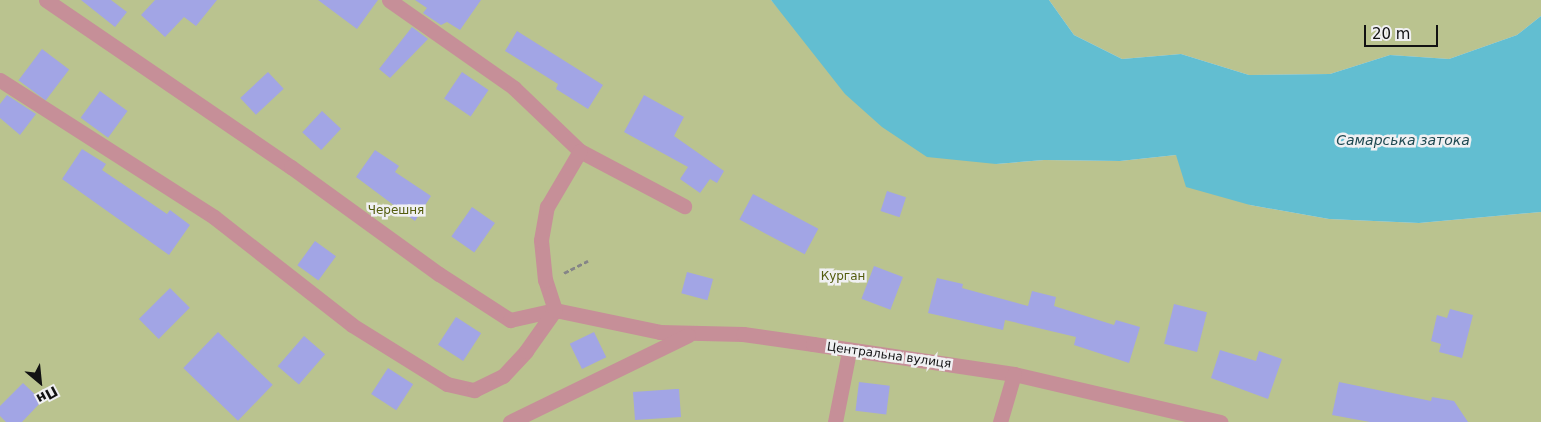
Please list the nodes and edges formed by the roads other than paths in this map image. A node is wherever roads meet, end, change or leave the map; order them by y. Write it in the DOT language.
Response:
graph roads {
  1 [pos="46,0"];
  2 [pos="390,0"];
  3 [pos="0,80"];
  4 [pos="580,150"];
  5 [pos="684,206"];
  6 [pos="555,310"];
  7 [pos="692,333"];
  8 [pos="849,351"];
  9 [pos="1014,374"];
  10 [pos="1172,416"];
  11 [pos="510,422"];
  12 [pos="835,422"];
  13 [pos="1000,422"];
  14 [pos="1220,422"];
  1 -- 6 [label="street"];
  2 -- 4 [label="street"];
  3 -- 6 [label="street"];
  4 -- 5 [label="street"];
  4 -- 6 [label="street"];
  6 -- 7 [label="street, Центральна вулиця"];
  7 -- 8 [label="street, Центральна вулиця"];
  7 -- 11 [label="street"];
  8 -- 9 [label="street, Центральна вулиця"];
  8 -- 12 [label="street"];
  9 -- 10 [label="street, Центральна вулиця"];
  9 -- 13 [label="street"];
  10 -- 14 [label="street, Центральна вулиця"];
}
